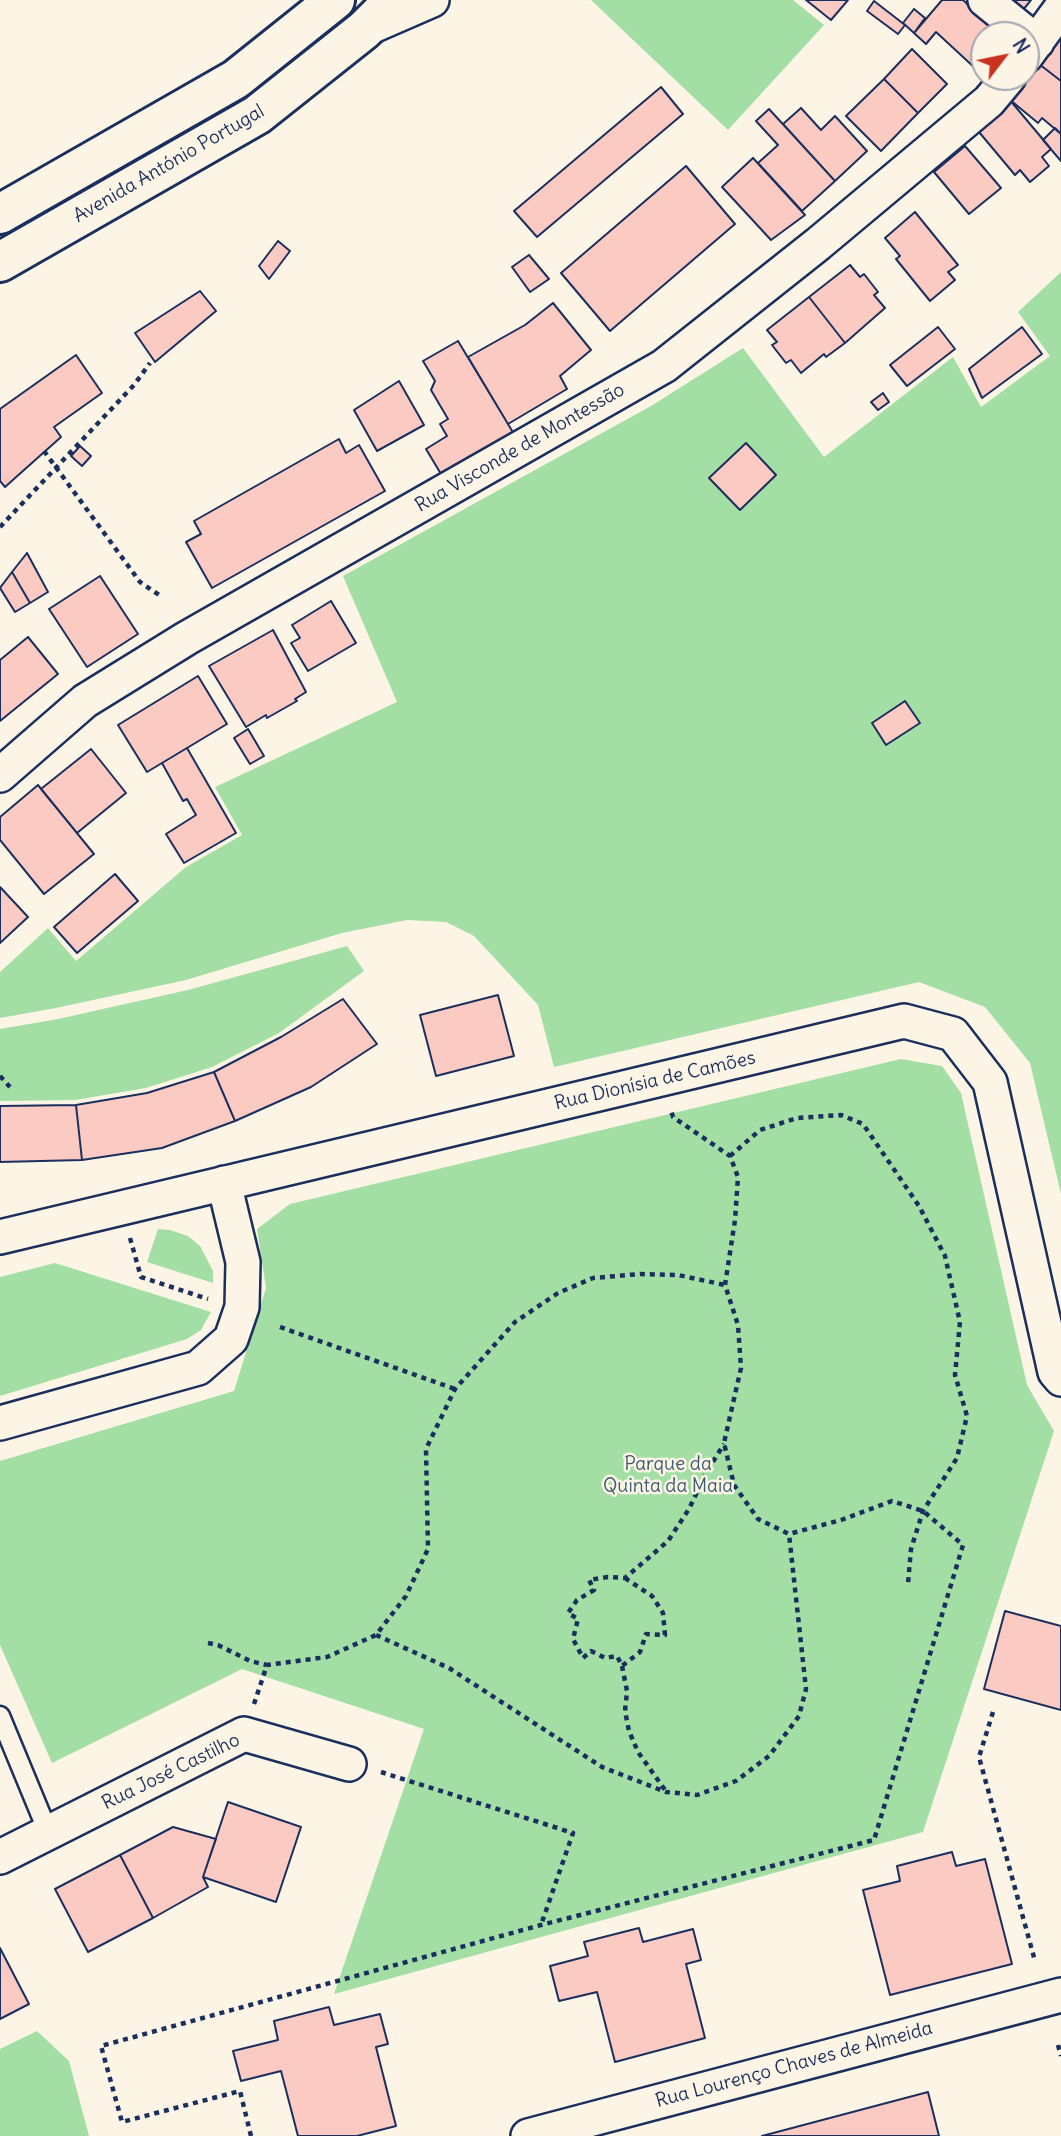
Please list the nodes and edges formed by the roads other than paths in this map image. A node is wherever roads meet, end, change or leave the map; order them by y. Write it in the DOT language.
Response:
graph roads {
  1 [pos="335,0"];
  2 [pos="394,0"];
  3 [pos="432,0"];
  4 [pos="985,0"];
  5 [pos="1061,8"];
  6 [pos="1005,21"];
  7 [pos="365,30"];
  8 [pos="1040,38"];
  9 [pos="997,91"];
  10 [pos="0,214"];
  11 [pos="0,262"];
  12 [pos="0,775"];
  13 [pos="225,1183"];
  14 [pos="0,1237"];
  15 [pos="1061,1379"];
  16 [pos="0,1423"];
  17 [pos="0,1716"];
  18 [pos="349,1764"];
  19 [pos="48,1832"];
  20 [pos="0,1857"];
  21 [pos="1061,1995"];
  22 [pos="528,2136"];
  1 -- 10 [label="main road, Avenida António Portugal"];
  2 -- 7 [label="main road, Avenida António Portugal"];
  3 -- 7 [label="street"];
  4 -- 6 [label="street"];
  5 -- 8 [label="street"];
  7 -- 11 [label="main road, Avenida António Portugal"];
  9 -- 12 [label="street, Rua Visconde de Montessão"];
  13 -- 14 [label="street, Rua Dionísia de Camões"];
  13 -- 15 [label="street, Rua Dionísia de Camões"];
  13 -- 16 [label="street"];
  17 -- 19 [label="lane"];
  18 -- 19 [label="street, Rua José Castilho"];
  19 -- 20 [label="street, Rua José Castilho"];
  21 -- 22 [label="street, Rua Lourenço Chaves de Almeida"];
}
